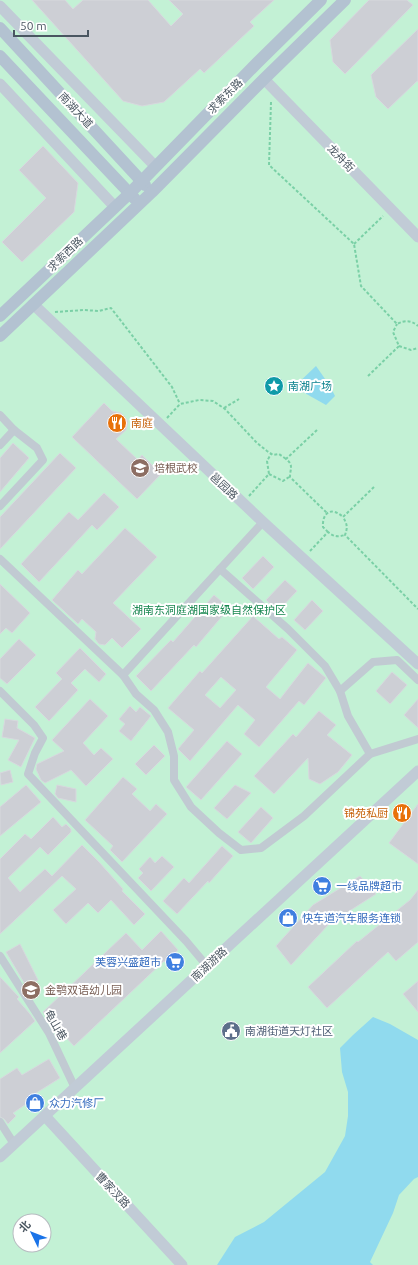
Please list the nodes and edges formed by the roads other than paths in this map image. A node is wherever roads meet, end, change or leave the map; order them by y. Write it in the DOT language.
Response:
graph roads {
  1 [pos="321,0"];
  2 [pos="345,0"];
  3 [pos="0,6"];
  4 [pos="0,28"];
  5 [pos="0,56"];
  6 [pos="268,82"];
  7 [pos="0,84"];
  8 [pos="154,166"];
  9 [pos="141,180"];
  10 [pos="152,192"];
  11 [pos="130,193"];
  12 [pos="139,203"];
  13 [pos="114,206"];
  14 [pos="418,237"];
  15 [pos="32,304"];
  16 [pos="0,316"];
  17 [pos="0,336"];
  18 [pos="0,415"];
  19 [pos="14,430"];
  20 [pos="0,445"];
  21 [pos="0,506"];
  22 [pos="263,522"];
  23 [pos="0,559"];
  24 [pos="220,569"];
  25 [pos="418,664"];
  26 [pos="123,675"];
  27 [pos="418,680"];
  28 [pos="0,691"];
  29 [pos="340,691"];
  30 [pos="418,740"];
  31 [pos="370,754"];
  32 [pos="418,771"];
  33 [pos="0,956"];
  34 [pos="207,966"];
  35 [pos="75,1088"];
  36 [pos="45,1116"];
  37 [pos="0,1122"];
  38 [pos="14,1144"];
  39 [pos="0,1157"];
  40 [pos="182,1265"];
  1 -- 8 [label="main road, 求索东路"];
  2 -- 6 [label="main road"];
  3 -- 8 [label="street"];
  4 -- 9 [label="main road, 南湖大道"];
  5 -- 11 [label="main road, 南湖大道"];
  6 -- 10 [label="main road"];
  6 -- 14 [label="street, 龙舟街"];
  7 -- 13 [label="street"];
  8 -- 9 [label="main road, 求索东路"];
  9 -- 10 [label="main road, 南湖大道"];
  9 -- 11 [label="main road, 求索东路"];
  10 -- 12 [label="main road"];
  11 -- 12 [label="main road, 南湖大道"];
  11 -- 13 [label="main road, 求索西路"];
  12 -- 15 [label="main road"];
  13 -- 16 [label="main road, 求索西路"];
  15 -- 17 [label="main road"];
  15 -- 22 [label="street, 邕园路"];
  18 -- 19 [label="street"];
  19 -- 20 [label="street"];
  19 -- 21 [label="street"];
  22 -- 24 [label="street"];
  22 -- 25 [label="street, 邕园路"];
  23 -- 26 [label="street"];
  24 -- 26 [label="street"];
  24 -- 29 [label="street"];
  26 -- 31 [label="street"];
  27 -- 29 [label="street"];
  28 -- 34 [label="street"];
  29 -- 31 [label="street"];
  30 -- 31 [label="street"];
  32 -- 34 [label="street, 南湖游路"];
  33 -- 35 [label="street, 龟山巷"];
  34 -- 35 [label="street, 南湖游路"];
  35 -- 36 [label="street, 南湖游路"];
  36 -- 38 [label="street, 南湖游路"];
  36 -- 40 [label="street, 曹家汊路"];
  37 -- 38 [label="street"];
  38 -- 39 [label="street, 南湖游路"];
}
